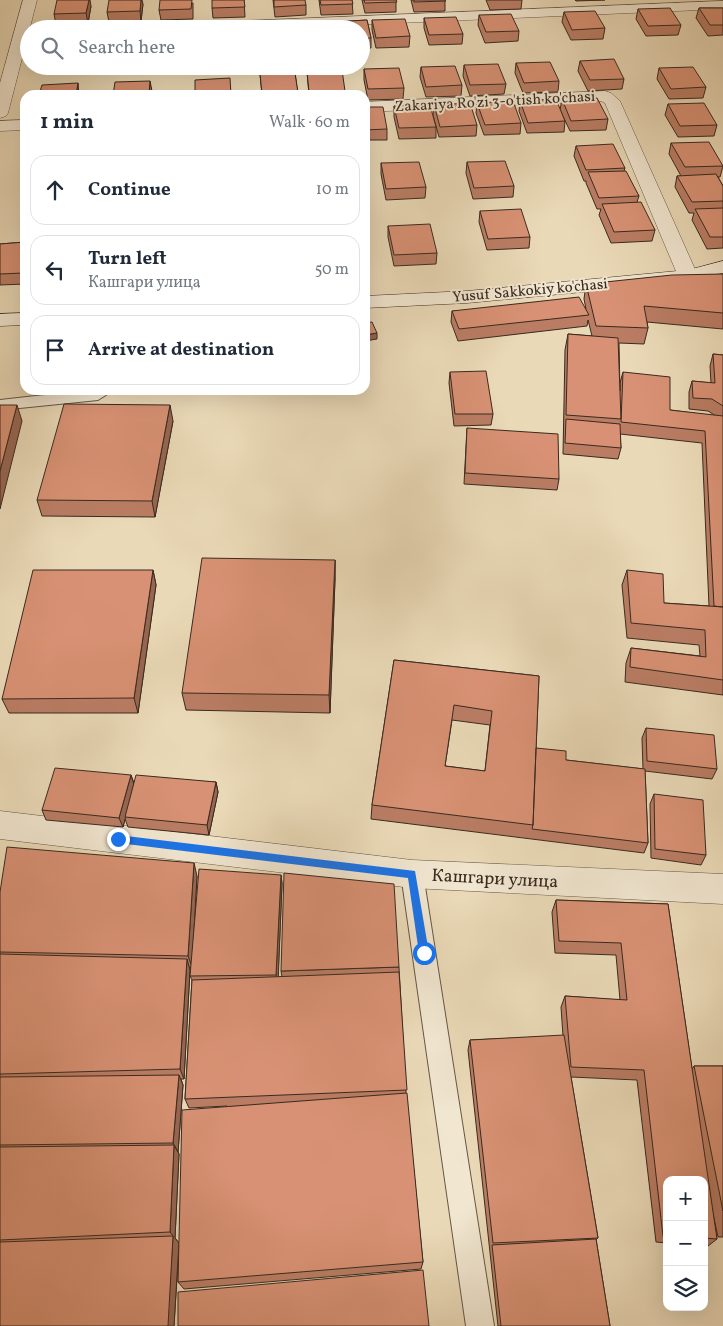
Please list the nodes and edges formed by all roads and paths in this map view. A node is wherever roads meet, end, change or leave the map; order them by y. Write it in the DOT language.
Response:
graph roads {
  1 [pos="30,0"];
  2 [pos="723,4"];
  3 [pos="565,6"];
  4 [pos="24,20"];
  5 [pos="311,20"];
  6 [pos="19,34"];
  7 [pos="370,107"];
  8 [pos="0,113"];
  9 [pos="20,125"];
  10 [pos="0,126"];
  11 [pos="723,267"];
  12 [pos="688,276"];
  13 [pos="370,302"];
  14 [pos="20,319"];
  15 [pos="0,320"];
  16 [pos="98,395"];
  17 [pos="0,405"];
  18 [pos="0,825"];
  19 [pos="412,874"];
  20 [pos="723,889"];
  21 [pos="480,1326"];
  1 -- 4 [label="street"];
  2 -- 3 [label="street"];
  3 -- 5 [label="street"];
  6 -- 8 [label="street"];
  7 -- 12 [label="street, Zakariya Ro'zi 3-o'tish ko'chasi"];
  9 -- 10 [label="street"];
  11 -- 12 [label="street, Yusuf Sakkokiy ko'chasi"];
  12 -- 13 [label="street, Yusuf Sakkokiy ko'chasi"];
  14 -- 15 [label="street"];
  16 -- 17 [label="lane"];
  18 -- 19 [label="street, Кашгари улица"];
  19 -- 20 [label="street, Кашгари улица"];
  19 -- 21 [label="lane"];
}
